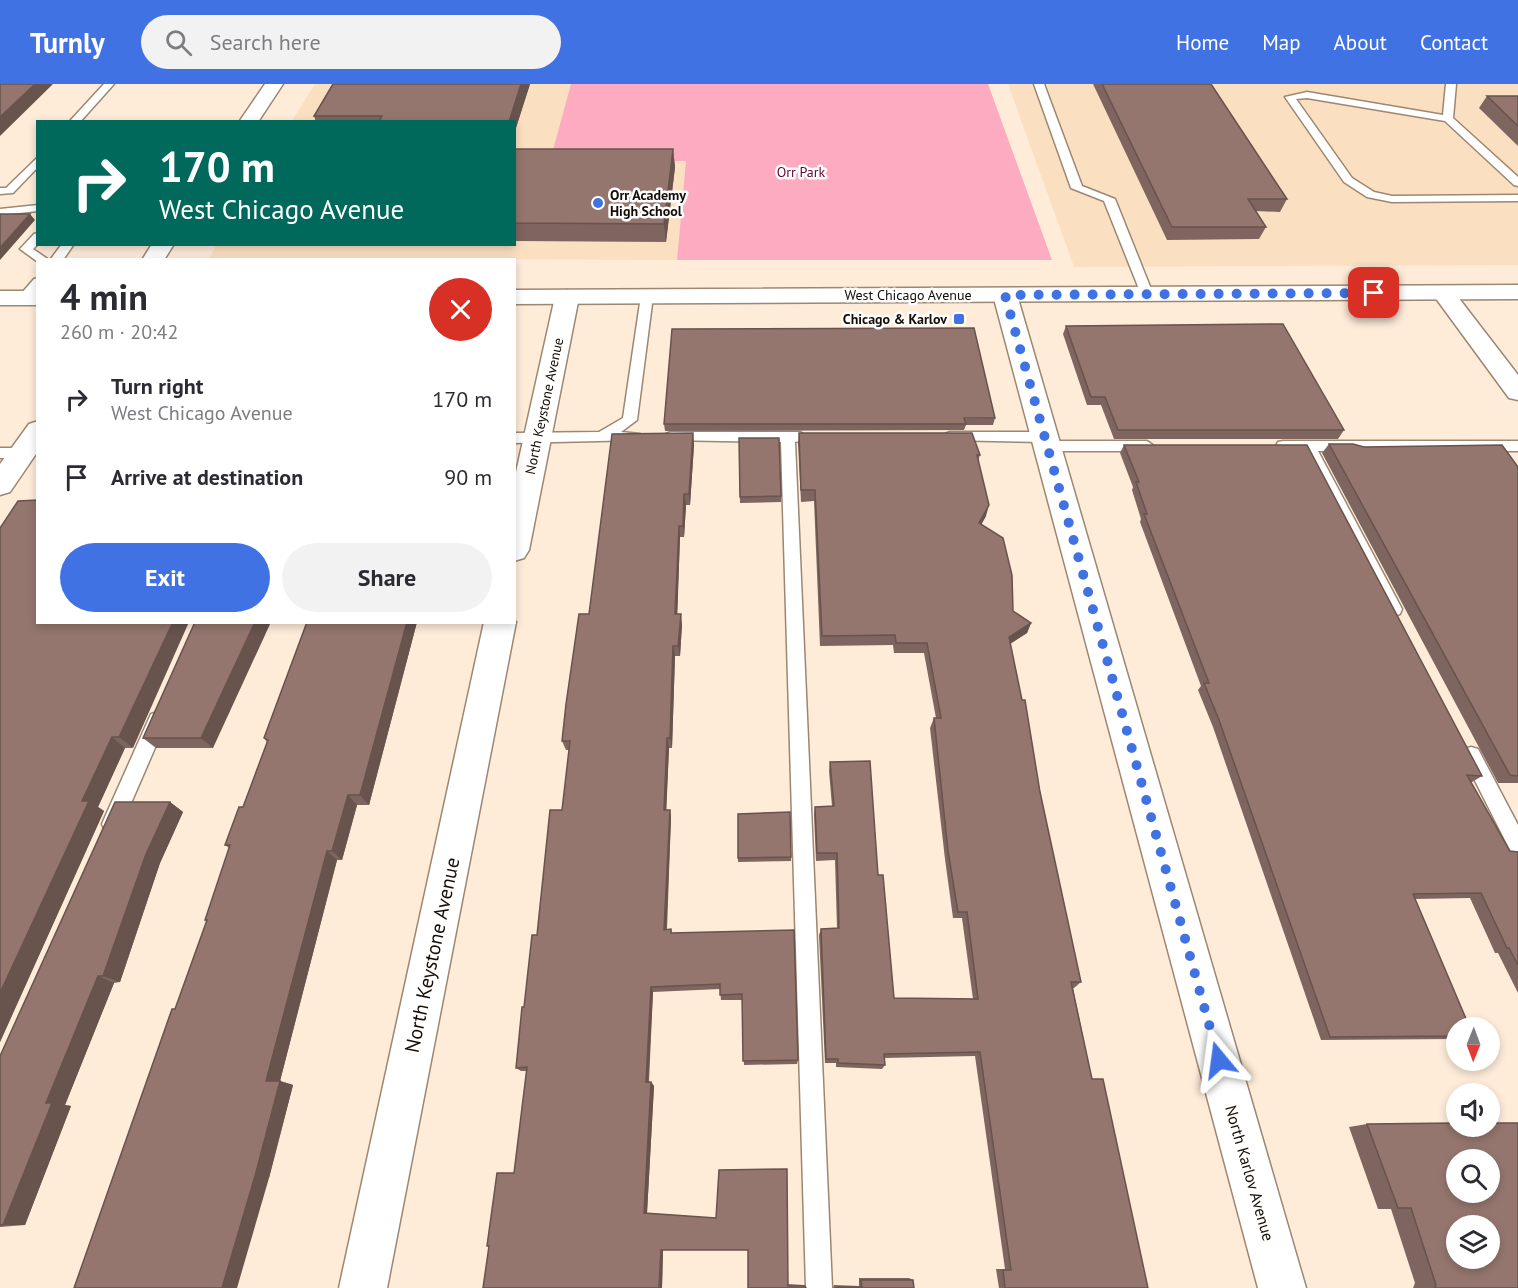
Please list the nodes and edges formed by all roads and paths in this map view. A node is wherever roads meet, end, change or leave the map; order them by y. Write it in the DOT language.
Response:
graph roads {
  1 [pos="109,84"];
  2 [pos="274,84"];
  3 [pos="1038,84"];
  4 [pos="1451,84"];
  5 [pos="1448,119"];
  6 [pos="76,120"];
  7 [pos="249,120"];
  8 [pos="36,162"];
  9 [pos="1518,183"];
  10 [pos="0,190"];
  11 [pos="1518,198"];
  12 [pos="36,208"];
  13 [pos="0,212"];
  14 [pos="36,238"];
  15 [pos="38,258"];
  16 [pos="33,292"];
  17 [pos="1518,292"];
  18 [pos="1443,293"];
  19 [pos="1147,294"];
  20 [pos="1005,295"];
  21 [pos="516,297"];
  22 [pos="567,297"];
  23 [pos="647,297"];
  24 [pos="0,298"];
  25 [pos="1518,392"];
  26 [pos="36,432"];
  27 [pos="526,437"];
  28 [pos="601,437"];
  29 [pos="788,437"];
  30 [pos="811,437"];
  31 [pos="931,437"];
  32 [pos="1046,442"];
  33 [pos="1165,446"];
  34 [pos="1273,446"];
  35 [pos="1308,446"];
  36 [pos="1518,446"];
  37 [pos="11,453"];
  38 [pos="0,485"];
  39 [pos="516,531"];
  40 [pos="500,624"];
  41 [pos="1402,624"];
  42 [pos="168,698"];
  43 [pos="1463,740"];
  44 [pos="105,838"];
  45 [pos="1518,845"];
  46 [pos="363,1288"];
  47 [pos="819,1288"];
  48 [pos="1282,1288"];
  1 -- 6 [label="lane"];
  2 -- 7 [label="street"];
  3 -- 19 [label="lane"];
  4 -- 5 [label="lane"];
  5 -- 9 [label="lane"];
  5 -- 11 [label="lane"];
  8 -- 10 [label="lane"];
  12 -- 13 [label="lane"];
  14 -- 15 [label="lane"];
  16 -- 24 [label="street"];
  17 -- 18 [label="street, West Chicago Avenue"];
  18 -- 19 [label="street, West Chicago Avenue"];
  18 -- 25 [label="street"];
  19 -- 20 [label="street, West Chicago Avenue"];
  20 -- 23 [label="street, West Chicago Avenue"];
  20 -- 32 [label="street, North Karlov Avenue"];
  21 -- 22 [label="street, West Chicago Avenue"];
  22 -- 23 [label="street, West Chicago Avenue"];
  22 -- 27 [label="street, North Keystone Avenue"];
  23 -- 28 [label="lane"];
  26 -- 37 [label="street"];
  27 -- 28 [label="lane"];
  27 -- 39 [label="street, North Keystone Avenue"];
  28 -- 29 [label="lane"];
  29 -- 30 [label="lane"];
  29 -- 47 [label="lane"];
  31 -- 32 [label="lane"];
  32 -- 33 [label="lane"];
  32 -- 48 [label="street, North Karlov Avenue"];
  34 -- 35 [label="lane"];
  35 -- 36 [label="lane"];
  35 -- 41 [label="lane"];
  37 -- 38 [label="street"];
  40 -- 46 [label="street, North Keystone Avenue"];
  42 -- 44 [label="lane"];
  43 -- 45 [label="lane"];
}
